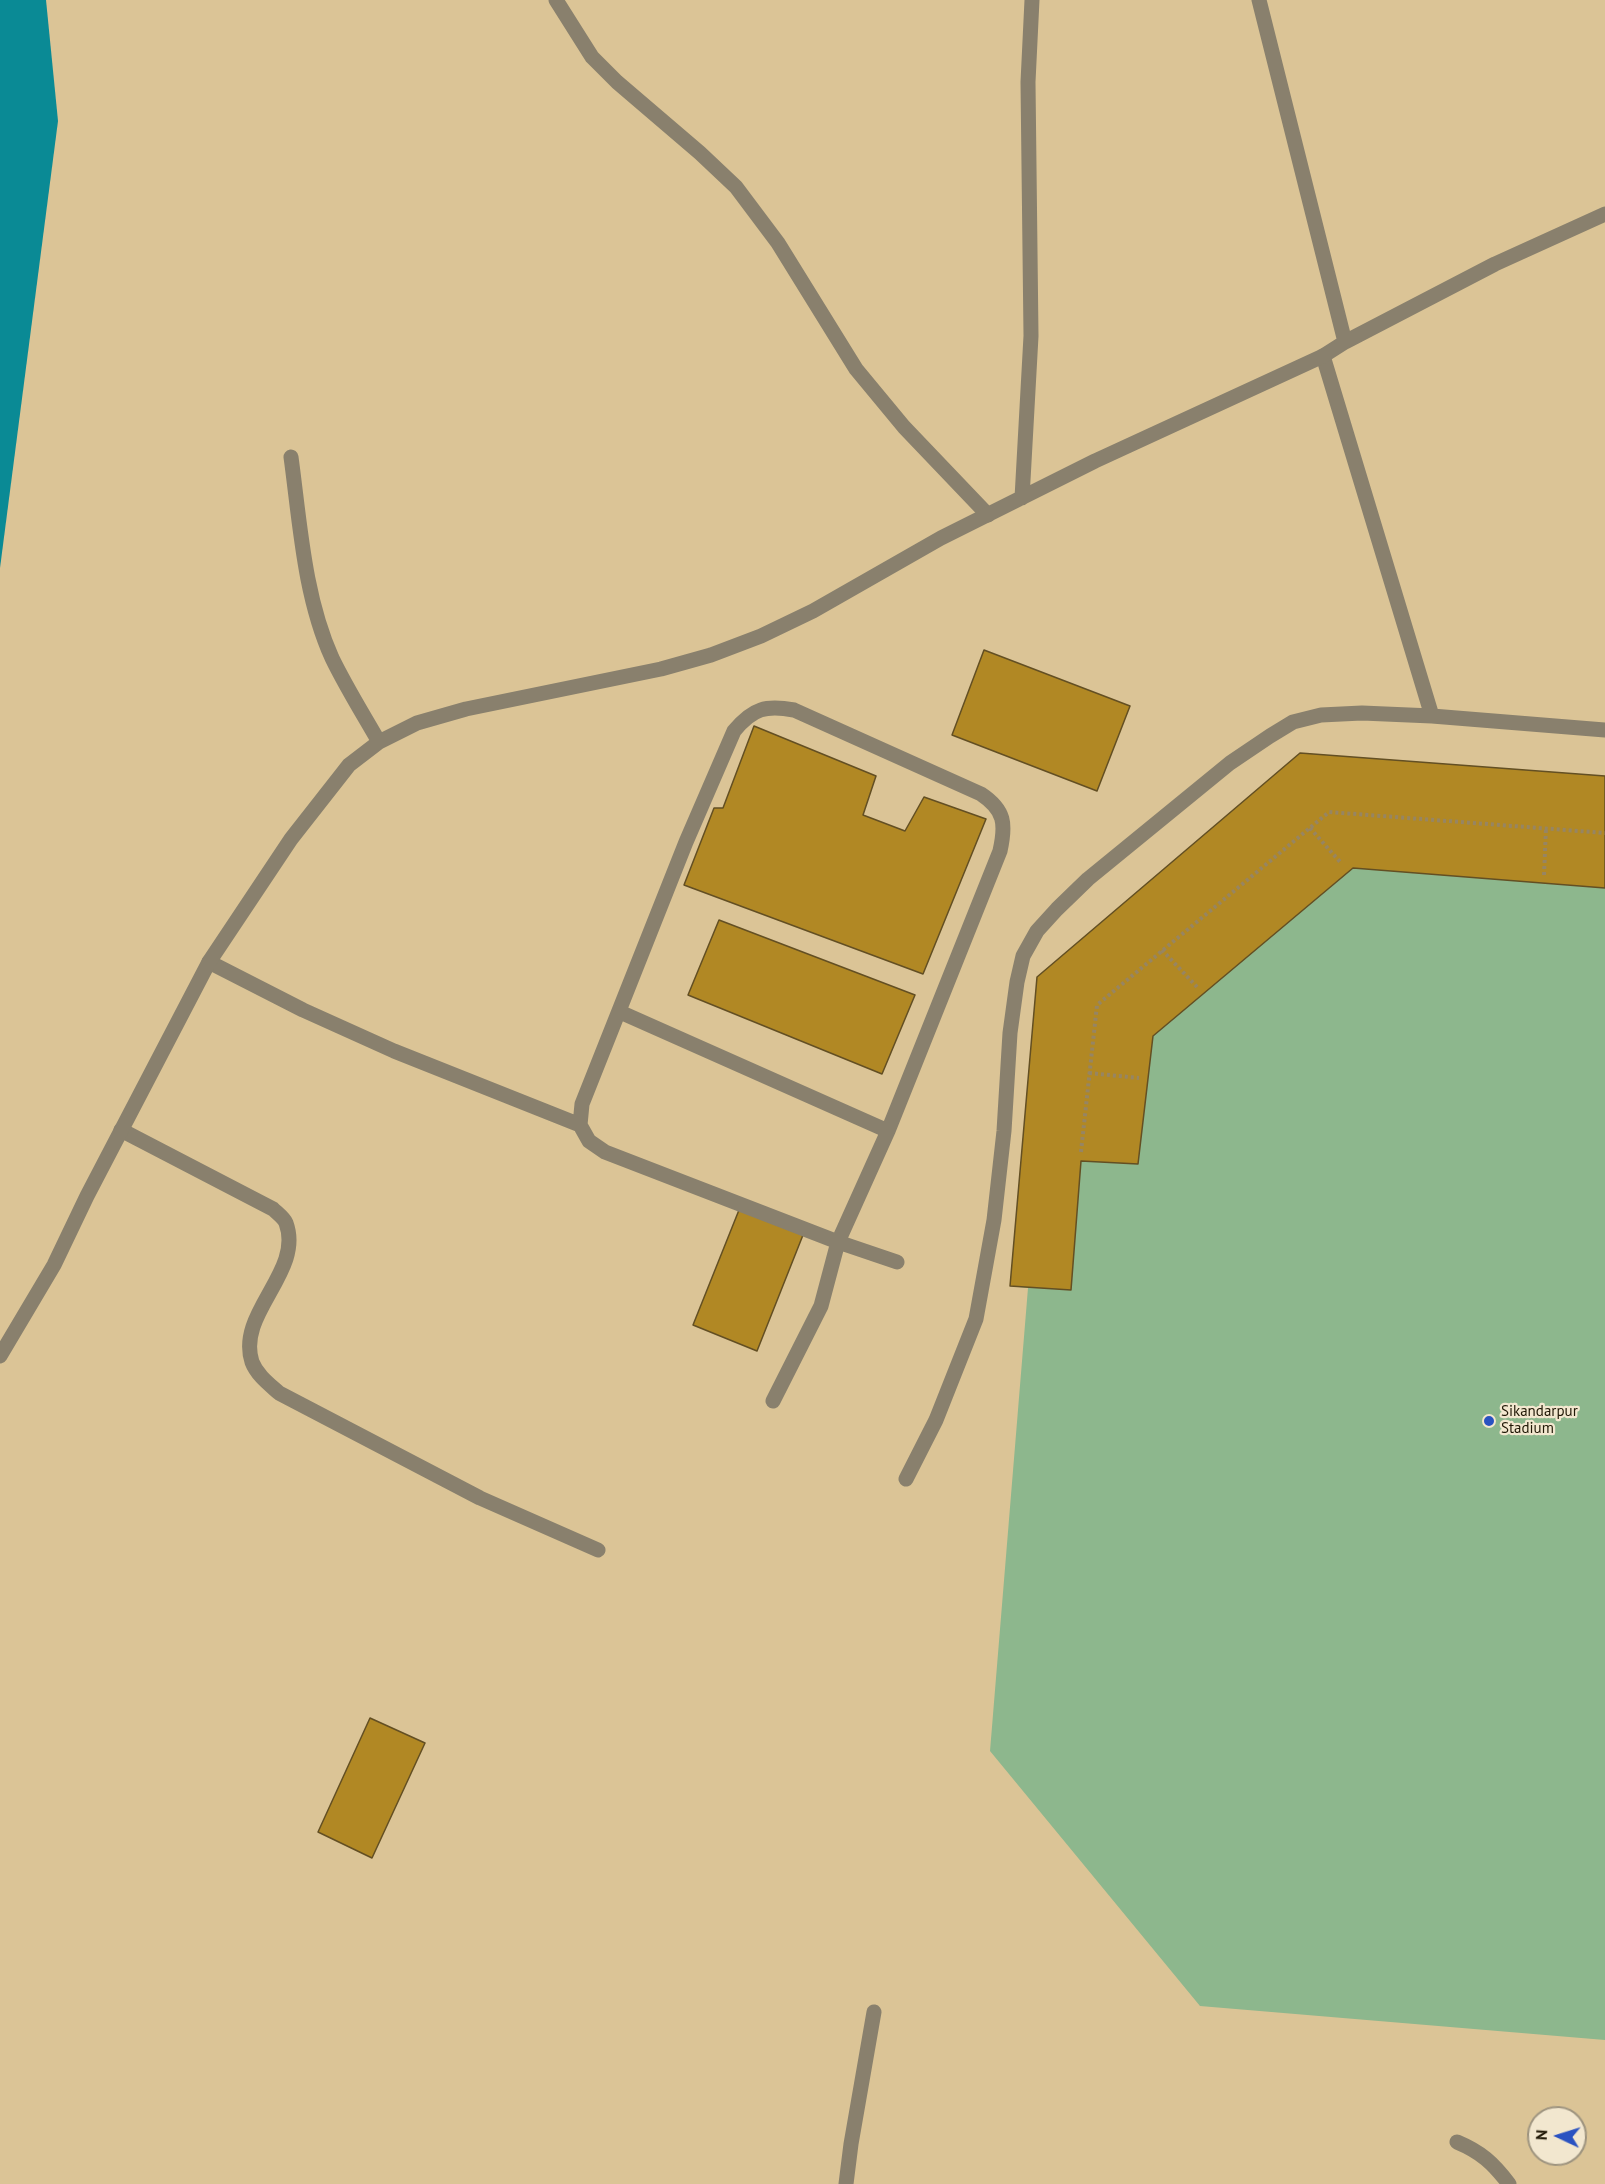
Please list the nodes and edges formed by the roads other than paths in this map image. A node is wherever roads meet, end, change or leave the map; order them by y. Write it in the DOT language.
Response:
graph roads {
  1 [pos="556,0"];
  2 [pos="1032,0"];
  3 [pos="1259,0"];
  4 [pos="1605,214"];
  5 [pos="1345,342"];
  6 [pos="1323,356"];
  7 [pos="291,457"];
  8 [pos="1022,498"];
  9 [pos="988,515"];
  10 [pos="1432,716"];
  11 [pos="1605,730"];
  12 [pos="379,741"];
  13 [pos="209,962"];
  14 [pos="620,1012"];
  15 [pos="580,1125"];
  16 [pos="121,1130"];
  17 [pos="888,1131"];
  18 [pos="838,1242"];
  19 [pos="897,1262"];
  20 [pos="0,1356"];
  21 [pos="773,1401"];
  22 [pos="906,1479"];
  23 [pos="598,1550"];
  24 [pos="874,2012"];
  25 [pos="1457,2142"];
  26 [pos="846,2184"];
  27 [pos="1509,2184"];
  1 -- 9 [label="street"];
  2 -- 8 [label="street"];
  3 -- 5 [label="street"];
  4 -- 5 [label="street"];
  5 -- 6 [label="street"];
  6 -- 8 [label="street"];
  6 -- 10 [label="street"];
  7 -- 12 [label="street"];
  8 -- 9 [label="street"];
  9 -- 12 [label="street"];
  10 -- 11 [label="street"];
  10 -- 22 [label="street"];
  12 -- 13 [label="street"];
  13 -- 15 [label="street"];
  13 -- 16 [label="street"];
  14 -- 15 [label="street"];
  14 -- 17 [label="street"];
  14 -- 17 [label="street"];
  15 -- 18 [label="street"];
  16 -- 20 [label="street"];
  16 -- 23 [label="street"];
  17 -- 18 [label="street"];
  18 -- 19 [label="street"];
  18 -- 21 [label="street"];
  24 -- 26 [label="street"];
  25 -- 27 [label="street"];
}
